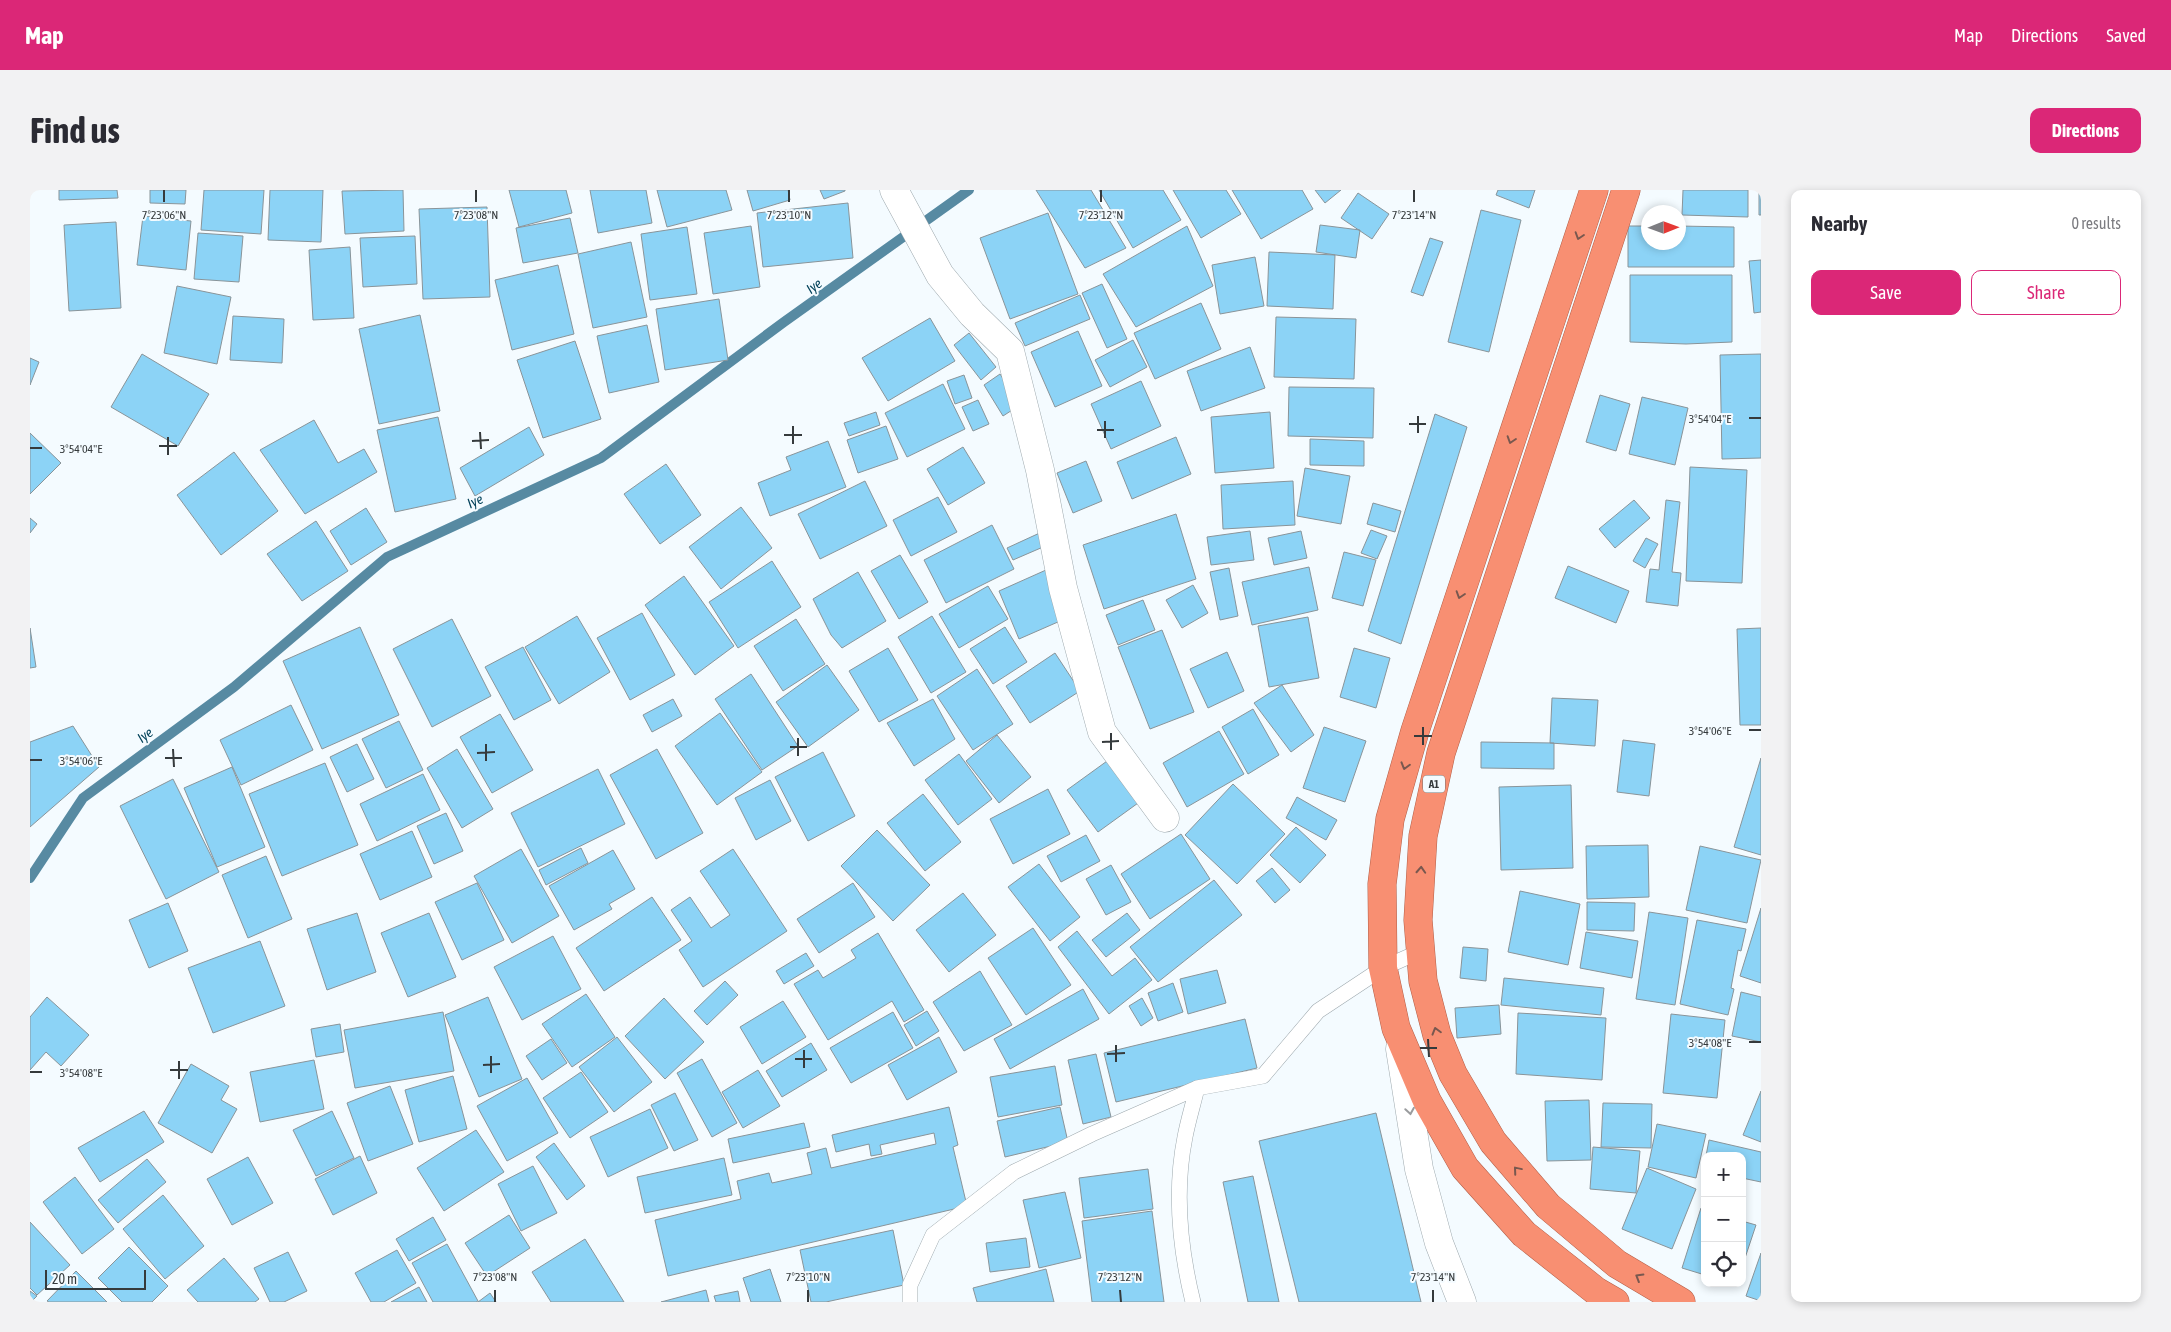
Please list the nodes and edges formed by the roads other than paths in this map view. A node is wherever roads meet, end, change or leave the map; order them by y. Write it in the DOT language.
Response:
graph roads {
  1 [pos="894,190"];
  2 [pos="1594,190"];
  3 [pos="1626,190"];
  4 [pos="1522,406"];
  5 [pos="1551,417"];
  6 [pos="1165,818"];
  7 [pos="1421,951"];
  8 [pos="1383,968"];
  9 [pos="1396,1028"];
  10 [pos="1197,1088"];
  11 [pos="910,1302"];
  12 [pos="1193,1302"];
  13 [pos="1462,1302"];
  14 [pos="1615,1302"];
  15 [pos="1680,1302"];
  1 -- 6 [label="street"];
  2 -- 4 [label="highway, one-way"];
  3 -- 5 [label="highway, A1"];
  4 -- 5 [label="highway"];
  4 -- 8 [label="highway, one-way"];
  7 -- 5 [label="highway, A1, one-way"];
  7 -- 8 [label="lane"];
  15 -- 7 [label="highway, A1, one-way"];
  8 -- 9 [label="highway"];
  8 -- 10 [label="lane"];
  9 -- 13 [label="street, one-way"];
  9 -- 14 [label="highway"];
  10 -- 11 [label="lane"];
  10 -- 12 [label="lane"];
}
